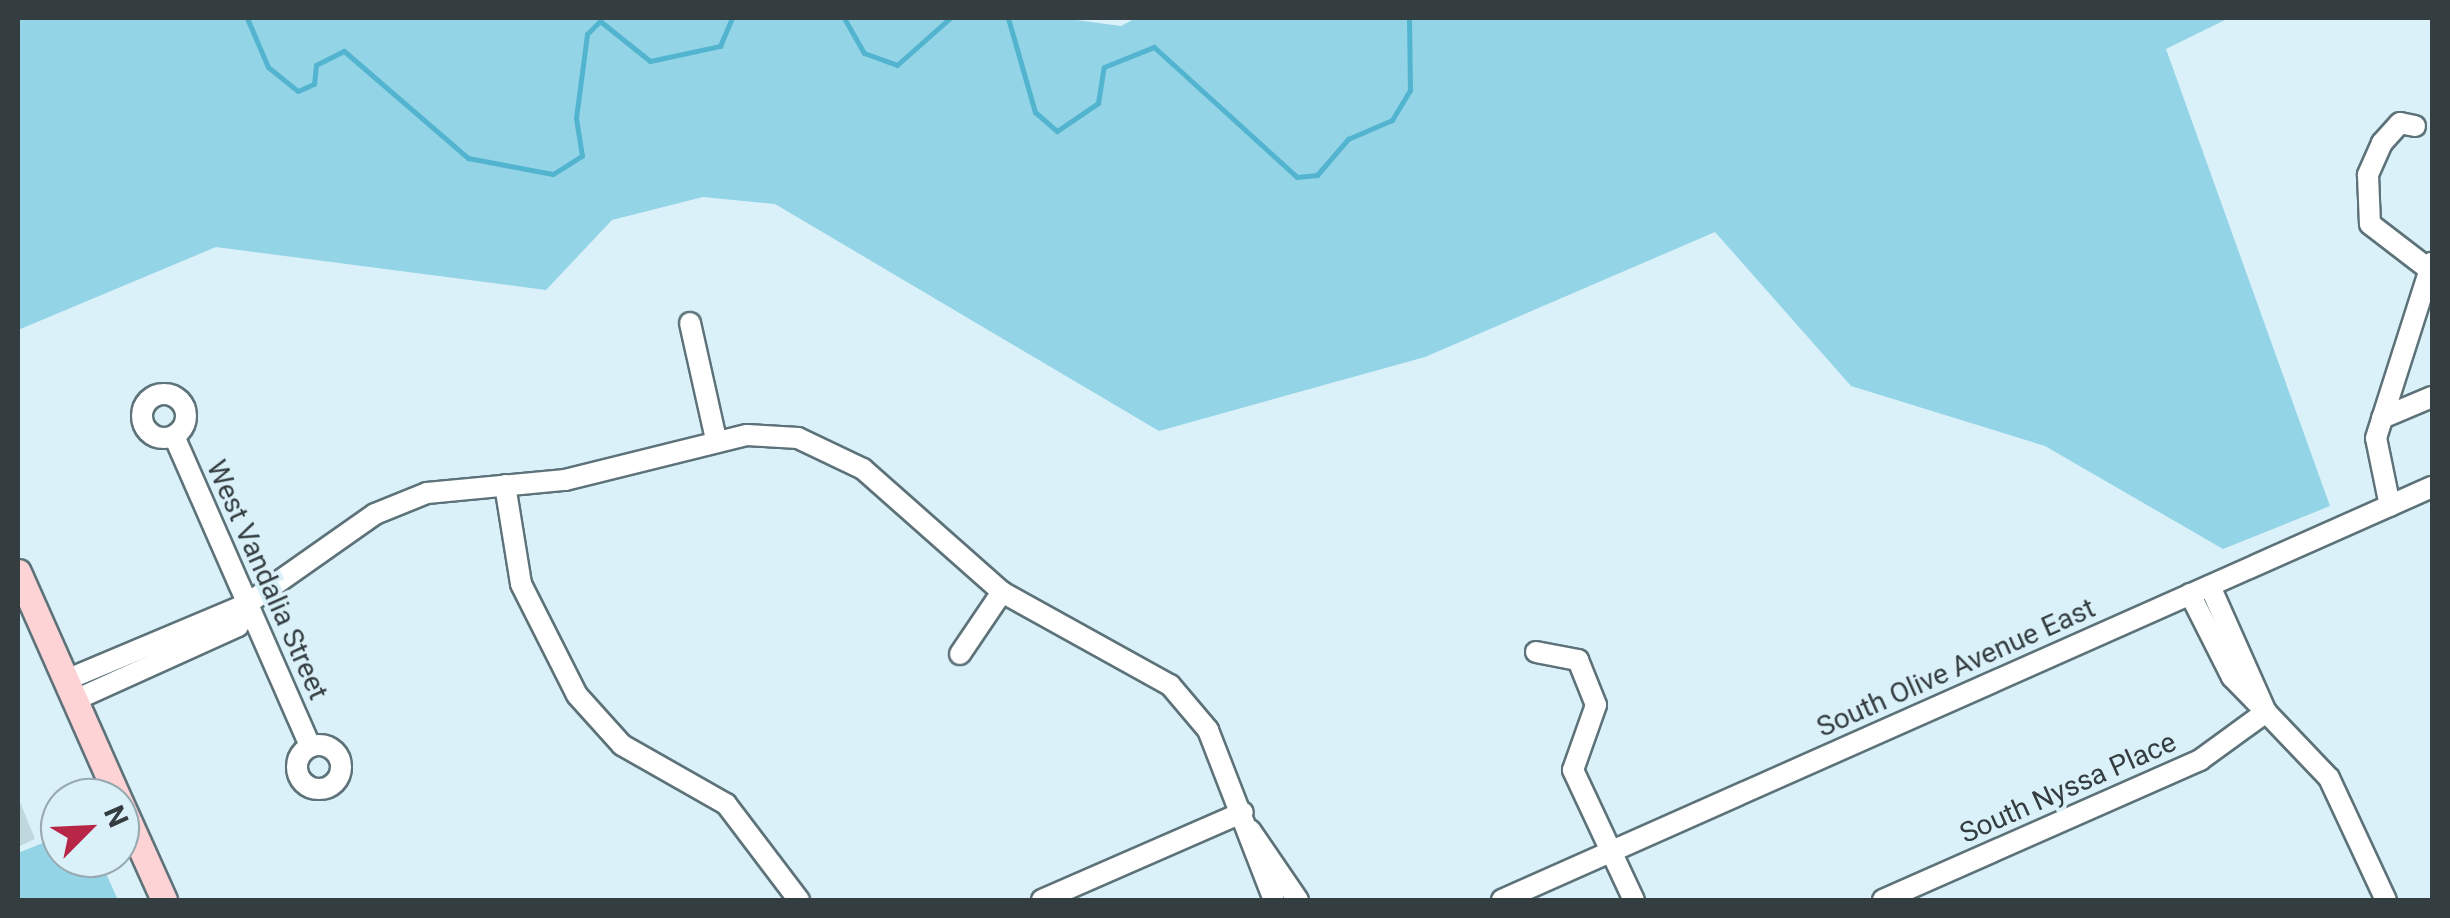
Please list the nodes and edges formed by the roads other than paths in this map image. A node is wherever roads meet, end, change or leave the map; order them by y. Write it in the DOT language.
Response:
graph roads {
  1 [pos="2414,126"];
  2 [pos="2429,265"];
  3 [pos="690,324"];
  4 [pos="2432,397"];
  5 [pos="2382,418"];
  6 [pos="174,436"];
  7 [pos="716,439"];
  8 [pos="505,485"];
  9 [pos="2432,487"];
  10 [pos="2390,506"];
  11 [pos="18,572"];
  12 [pos="2200,590"];
  13 [pos="1002,592"];
  14 [pos="246,604"];
  15 [pos="1536,652"];
  16 [pos="960,654"];
  17 [pos="70,690"];
  18 [pos="2266,712"];
  19 [pos="310,746"];
  20 [pos="109,778"];
  21 [pos="1246,821"];
  22 [pos="140,847"];
  23 [pos="1612,851"];
  24 [pos="164,900"];
  25 [pos="799,900"];
  26 [pos="1042,900"];
  27 [pos="1274,900"];
  28 [pos="1298,900"];
  29 [pos="1502,900"];
  30 [pos="1634,900"];
  31 [pos="1887,900"];
  32 [pos="2386,900"];
  1 -- 2 [label="street"];
  2 -- 5 [label="street"];
  3 -- 7 [label="street"];
  4 -- 5 [label="street"];
  5 -- 10 [label="street"];
  6 -- 14 [label="street, West Vandalia Street"];
  7 -- 8 [label="street"];
  7 -- 13 [label="street"];
  8 -- 14 [label="street"];
  8 -- 25 [label="street"];
  9 -- 10 [label="street, South Olive Avenue East"];
  10 -- 12 [label="street, South Olive Avenue East"];
  11 -- 17 [label="main road"];
  12 -- 18 [label="street"];
  12 -- 23 [label="street, South Olive Avenue East"];
  13 -- 16 [label="street"];
  13 -- 21 [label="street"];
  14 -- 17 [label="street"];
  14 -- 19 [label="street, West Vandalia Street"];
  15 -- 23 [label="street"];
  17 -- 20 [label="main road"];
  18 -- 31 [label="street, South Nyssa Place"];
  18 -- 32 [label="street"];
  21 -- 26 [label="street"];
  21 -- 27 [label="street"];
  21 -- 28 [label="street"];
  22 -- 24 [label="main road"];
  23 -- 29 [label="street, South Olive Avenue East"];
  23 -- 30 [label="street"];
}
